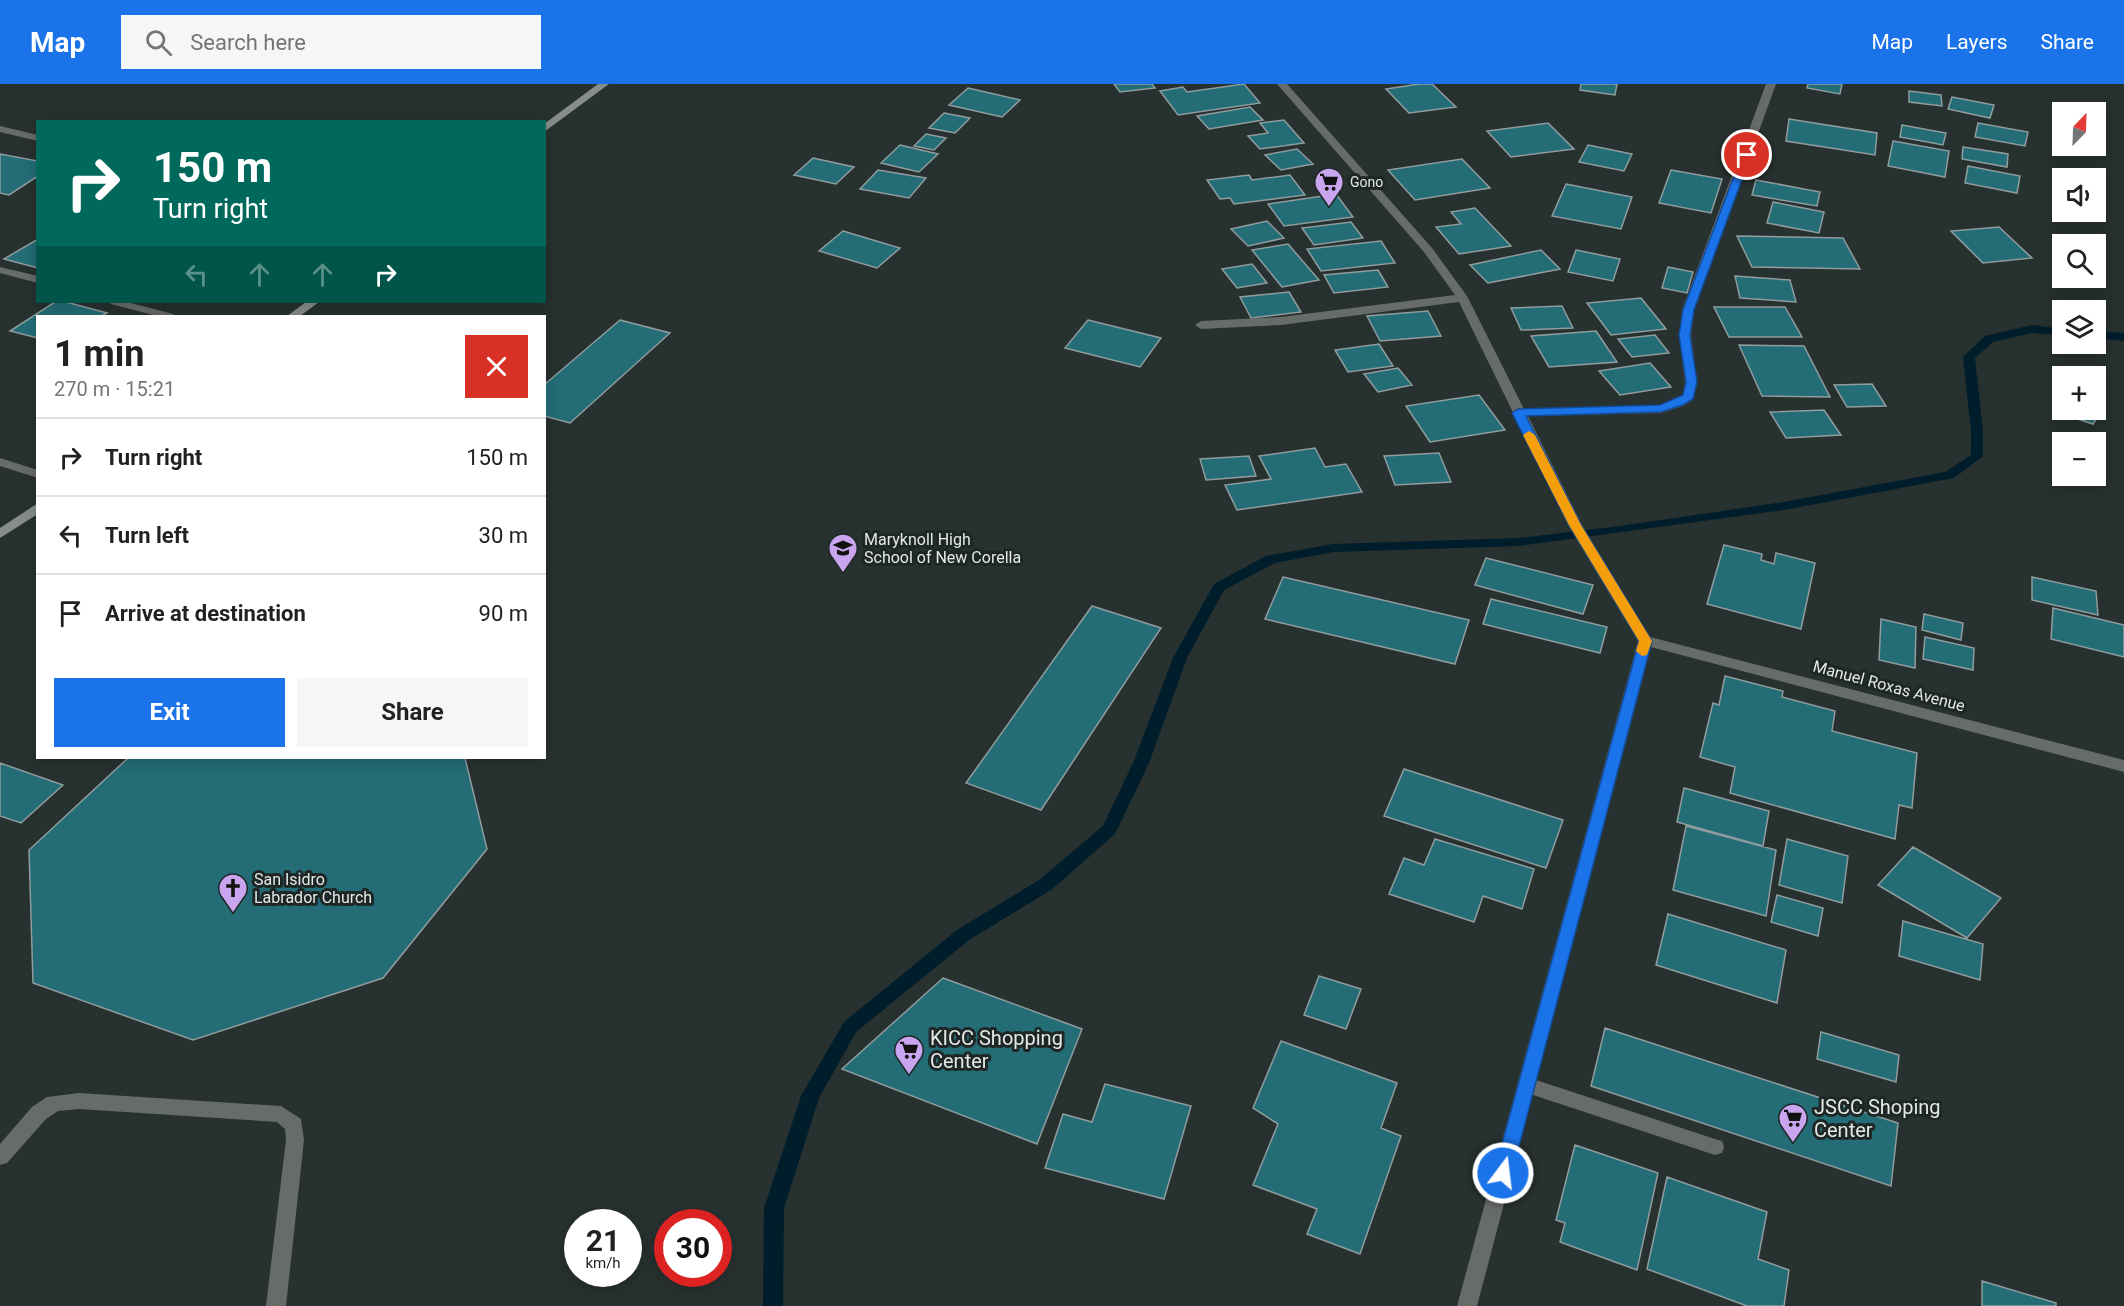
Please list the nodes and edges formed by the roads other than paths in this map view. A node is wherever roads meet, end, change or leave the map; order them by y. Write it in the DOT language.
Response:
graph roads {
  1 [pos="604,84"];
  2 [pos="1282,84"];
  3 [pos="1771,84"];
  4 [pos="546,128"];
  5 [pos="0,129"];
  6 [pos="36,138"];
  7 [pos="0,270"];
  8 [pos="36,279"];
  9 [pos="1463,298"];
  10 [pos="119,303"];
  11 [pos="312,303"];
  12 [pos="165,315"];
  13 [pos="294,315"];
  14 [pos="1201,325"];
  15 [pos="1518,413"];
  16 [pos="0,462"];
  17 [pos="36,473"];
  18 [pos="36,508"];
  19 [pos="0,534"];
  20 [pos="1645,641"];
  21 [pos="2124,766"];
  22 [pos="1527,1084"];
  23 [pos="1715,1147"];
  24 [pos="0,1157"];
  25 [pos="276,1306"];
  26 [pos="1467,1306"];
  1 -- 4 [label="street"];
  2 -- 9 [label="street"];
  3 -- 15 [label="street"];
  5 -- 6 [label="street"];
  7 -- 8 [label="street"];
  9 -- 14 [label="street"];
  9 -- 15 [label="street"];
  10 -- 12 [label="street"];
  11 -- 13 [label="street"];
  15 -- 20 [label="street"];
  16 -- 17 [label="street"];
  18 -- 19 [label="street"];
  20 -- 21 [label="street, Manuel Roxas Avenue"];
  20 -- 22 [label="street"];
  22 -- 23 [label="street"];
  22 -- 26 [label="street"];
  24 -- 25 [label="street"];
}
